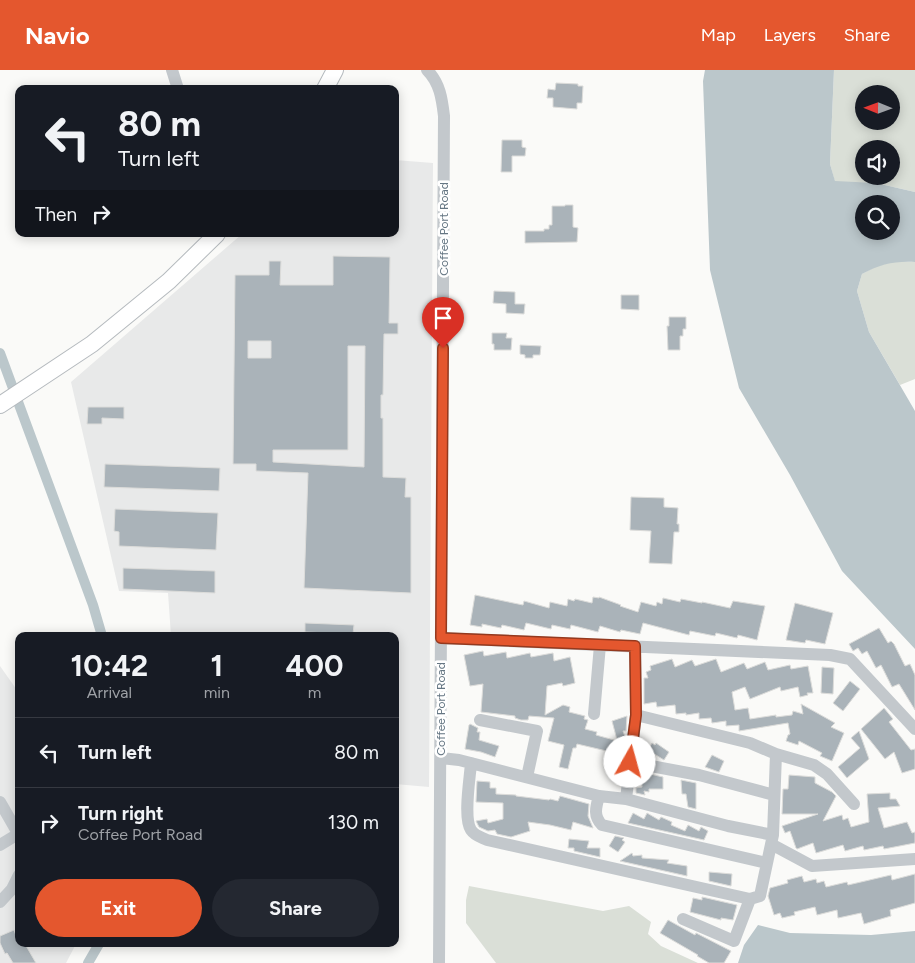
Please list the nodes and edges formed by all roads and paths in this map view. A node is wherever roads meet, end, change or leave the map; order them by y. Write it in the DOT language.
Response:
graph roads {
  1 [pos="172,70"];
  2 [pos="335,70"];
  3 [pos="427,70"];
  4 [pos="177,85"];
  5 [pos="327,85"];
  6 [pos="214,237"];
  7 [pos="0,405"];
  8 [pos="441,638"];
  9 [pos="600,645"];
  10 [pos="635,646"];
  11 [pos="594,714"];
  12 [pos="636,715"];
  13 [pos="480,720"];
  14 [pos="915,729"];
  15 [pos="776,754"];
  16 [pos="440,758"];
  17 [pos="630,762"];
  18 [pos="471,763"];
  19 [pos="526,777"];
  20 [pos="774,795"];
  21 [pos="599,796"];
  22 [pos="626,799"];
  23 [pos="0,802"];
  24 [pos="854,804"];
  25 [pos="15,829"];
  26 [pos="15,836"];
  27 [pos="772,840"];
  28 [pos="0,845"];
  29 [pos="915,859"];
  30 [pos="767,863"];
  31 [pos="15,884"];
  32 [pos="750,899"];
  33 [pos="0,902"];
  34 [pos="682,919"];
  35 [pos="439,963"];
  1 -- 4 [label="street"];
  2 -- 5 [label="main road"];
  3 -- 8 [label="street, Coffee Port Road"];
  6 -- 7 [label="main road"];
  8 -- 9 [label="street"];
  8 -- 16 [label="street, Coffee Port Road"];
  9 -- 10 [label="street"];
  9 -- 11 [label="street"];
  10 -- 12 [label="street"];
  10 -- 14 [label="street"];
  12 -- 15 [label="street"];
  12 -- 17 [label="street"];
  13 -- 19 [label="street"];
  15 -- 20 [label="street"];
  15 -- 24 [label="street"];
  16 -- 18 [label="street"];
  16 -- 35 [label="street, Coffee Port Road"];
  17 -- 20 [label="street"];
  17 -- 22 [label="street"];
  18 -- 19 [label="street"];
  18 -- 32 [label="street"];
  19 -- 21 [label="street"];
  20 -- 27 [label="street"];
  21 -- 22 [label="street"];
  21 -- 30 [label="street"];
  22 -- 27 [label="street"];
  23 -- 25 [label="street"];
  26 -- 28 [label="street"];
  27 -- 29 [label="street"];
  27 -- 30 [label="street"];
  30 -- 32 [label="street"];
  31 -- 33 [label="street"];
  32 -- 34 [label="street"];
}
